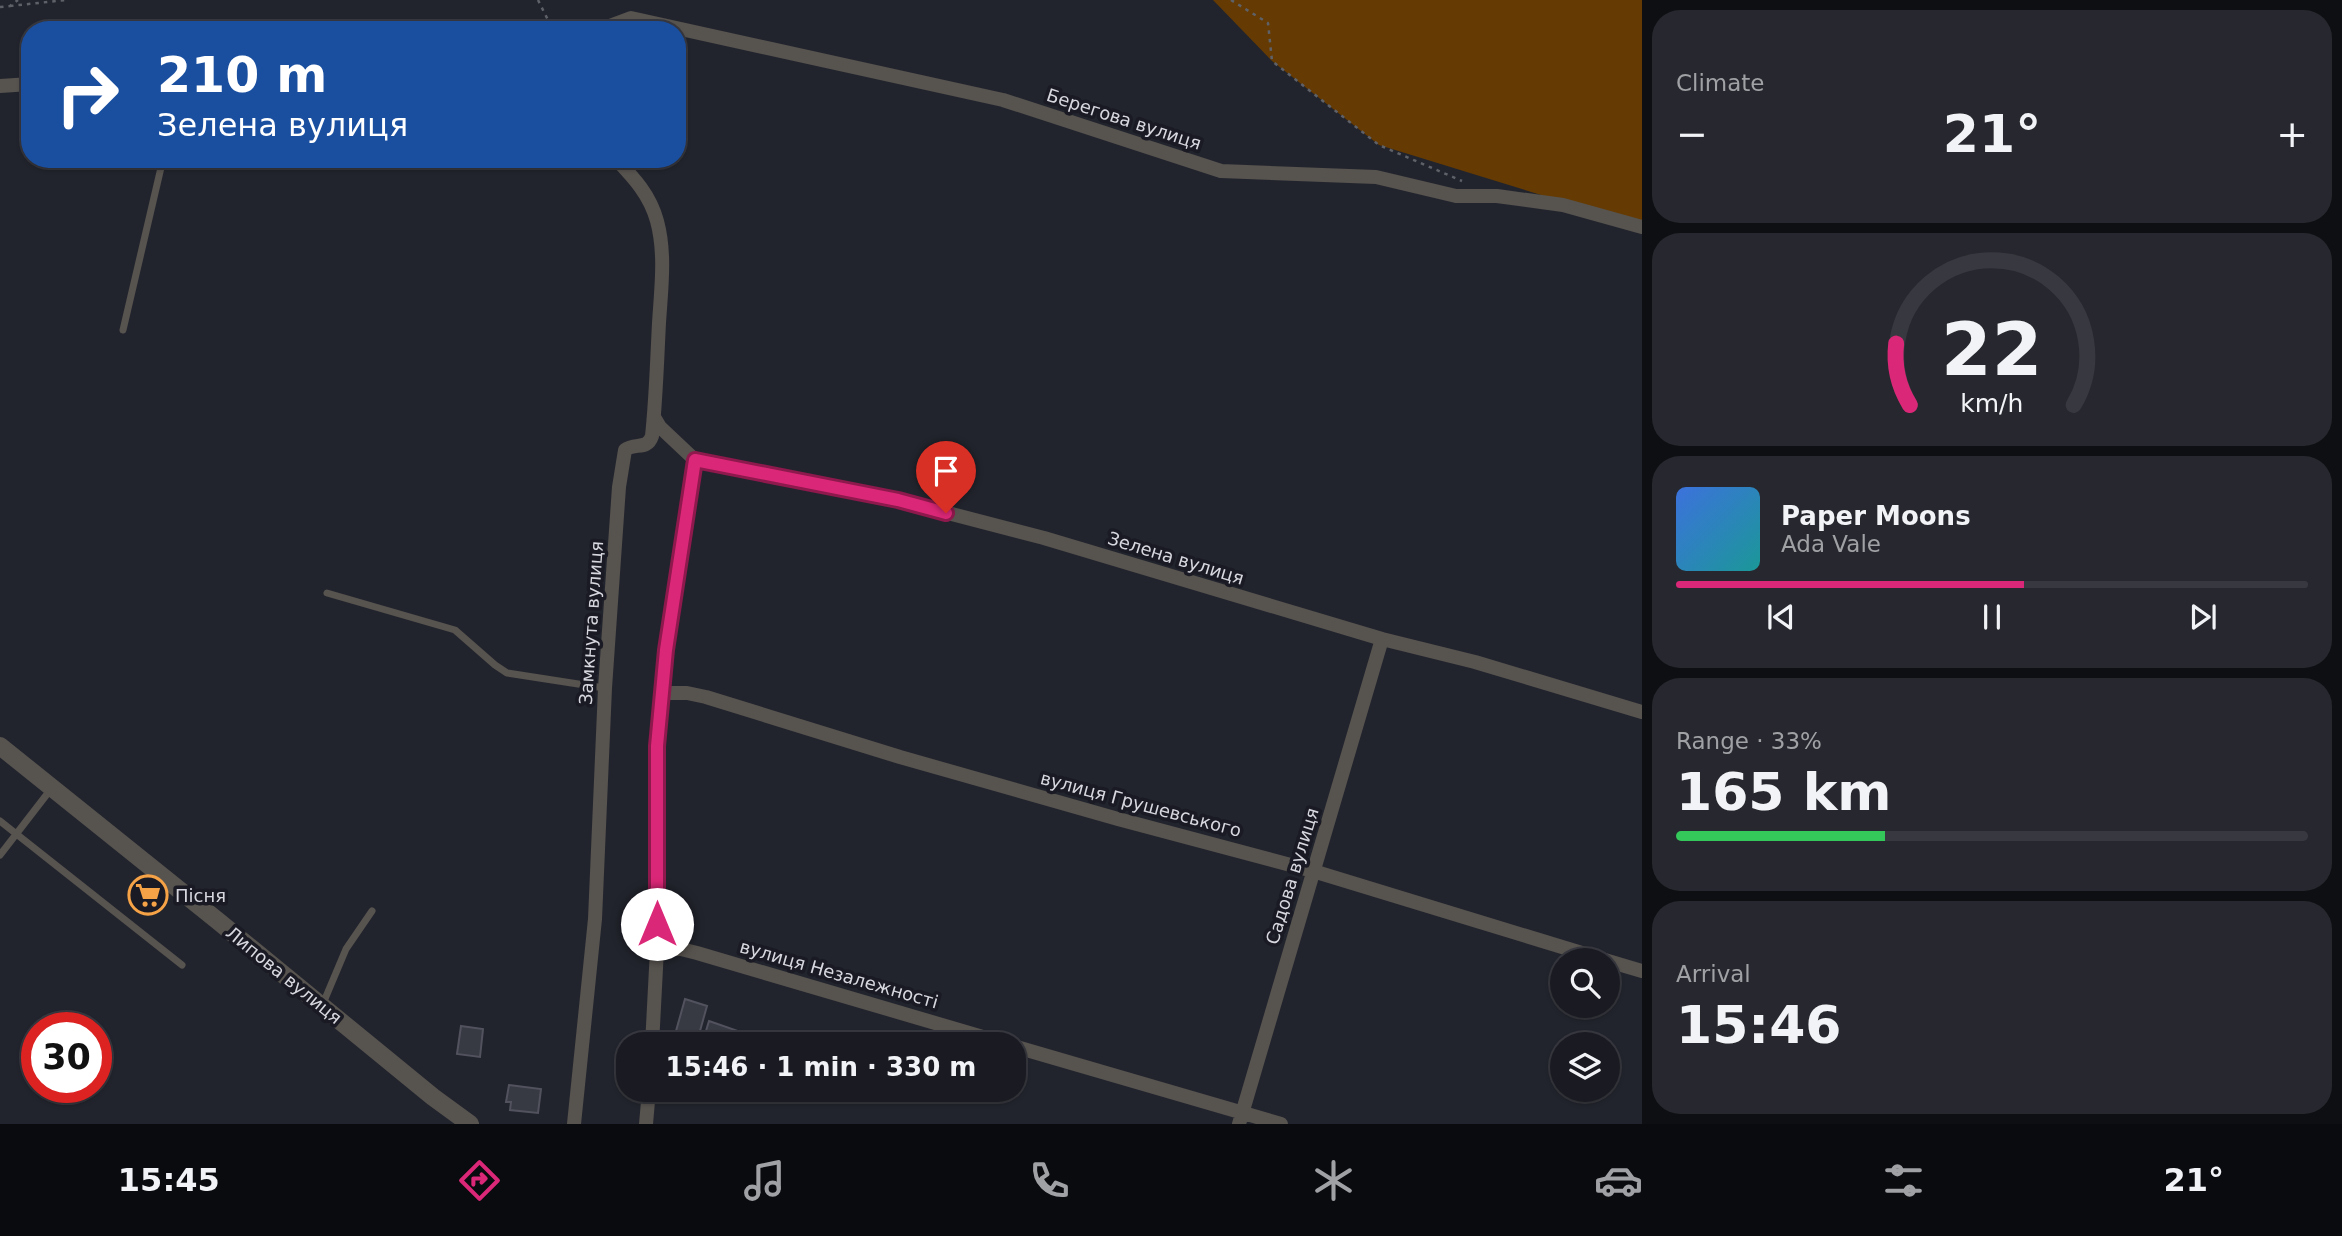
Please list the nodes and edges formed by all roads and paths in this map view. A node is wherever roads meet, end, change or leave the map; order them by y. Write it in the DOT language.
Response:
graph roads {
  1 [pos="19,0"];
  2 [pos="65,0"];
  3 [pos="538,0"];
  4 [pos="1231,0"];
  5 [pos="10,6"];
  6 [pos="0,7"];
  7 [pos="548,21"];
  8 [pos="623,21"];
  9 [pos="645,21"];
  10 [pos="686,30"];
  11 [pos="21,85"];
  12 [pos="0,86"];
  13 [pos="161,168"];
  14 [pos="625,168"];
  15 [pos="1462,181"];
  16 [pos="1642,227"];
  17 [pos="123,330"];
  18 [pos="654,417"];
  19 [pos="695,460"];
  20 [pos="327,593"];
  21 [pos="1382,639"];
  22 [pos="605,688"];
  23 [pos="663,693"];
  24 [pos="1642,712"];
  25 [pos="0,746"];
  26 [pos="52,788"];
  27 [pos="0,821"];
  28 [pos="17,835"];
  29 [pos="0,855"];
  30 [pos="1313,872"];
  31 [pos="372,911"];
  32 [pos="1565,948"];
  33 [pos="657,949"];
  34 [pos="182,965"];
  35 [pos="1620,965"];
  36 [pos="1642,971"];
  37 [pos="322,1006"];
  38 [pos="653,1032"];
  39 [pos="967,1032"];
  40 [pos="1026,1049"];
  41 [pos="648,1102"];
  42 [pos="1240,1118"];
  43 [pos="470,1124"];
  44 [pos="573,1124"];
  45 [pos="646,1124"];
  46 [pos="1281,1124"];
  1 -- 5 [label="path"];
  2 -- 5 [label="path"];
  3 -- 7 [label="path"];
  4 -- 15 [label="path"];
  5 -- 6 [label="path"];
  8 -- 9 [label="street, Берегова вулиця"];
  10 -- 16 [label="street, Берегова вулиця"];
  11 -- 12 [label="street"];
  13 -- 17 [label="lane"];
  14 -- 18 [label="street, Замкнута вулиця"];
  18 -- 19 [label="street"];
  18 -- 22 [label="street, Замкнута вулиця"];
  19 -- 21 [label="street, Зелена вулиця"];
  19 -- 23 [label="street"];
  20 -- 22 [label="lane"];
  21 -- 24 [label="street, Зелена вулиця"];
  21 -- 30 [label="street, Садова вулиця"];
  22 -- 44 [label="street, Замкнута вулиця"];
  23 -- 30 [label="street, вулиця Грушевського"];
  23 -- 33 [label="street"];
  25 -- 26 [label="street, Липова вулиця"];
  26 -- 28 [label="lane"];
  26 -- 37 [label="street, Липова вулиця"];
  27 -- 28 [label="lane"];
  28 -- 29 [label="lane"];
  28 -- 34 [label="lane"];
  30 -- 32 [label="street, вулиця Грушевського"];
  30 -- 42 [label="street, Садова вулиця"];
  31 -- 37 [label="lane"];
  33 -- 38 [label="street"];
  33 -- 39 [label="street, вулиця Незалежності"];
  35 -- 36 [label="street, вулиця Грушевського"];
  37 -- 43 [label="street, Липова вулиця"];
  40 -- 42 [label="street, вулиця Незалежності"];
  41 -- 45 [label="street"];
  42 -- 46 [label="street, вулиця Незалежності"];
}
